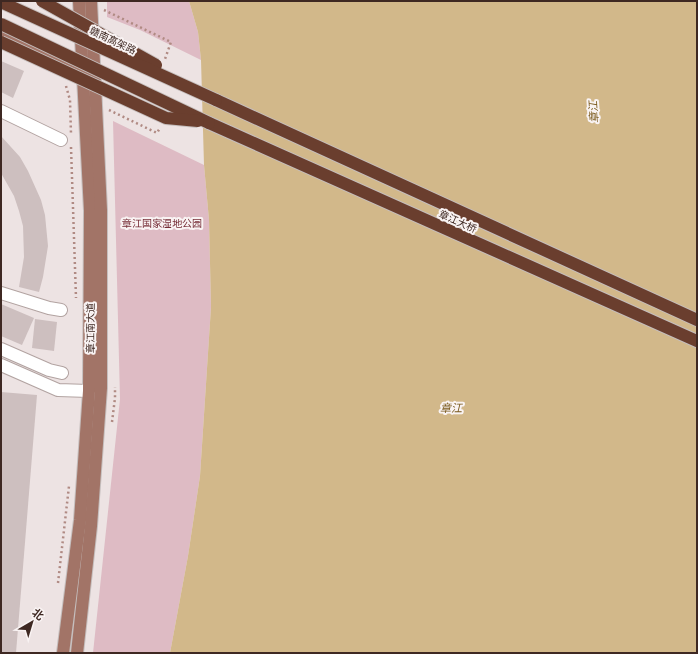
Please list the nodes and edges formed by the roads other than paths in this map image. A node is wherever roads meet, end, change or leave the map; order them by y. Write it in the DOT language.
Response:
graph roads {
  1 [pos="42,1"];
  2 [pos="79,1"];
  3 [pos="91,1"];
  4 [pos="1,2"];
  5 [pos="1,24"];
  6 [pos="1,34"];
  7 [pos="1,42"];
  8 [pos="83,71"];
  9 [pos="94,76"];
  10 [pos="216,100"];
  11 [pos="1,112"];
  12 [pos="209,123"];
  13 [pos="66,139"];
  14 [pos="1,293"];
  15 [pos="61,310"];
  16 [pos="697,320"];
  17 [pos="697,341"];
  18 [pos="1,349"];
  19 [pos="1,365"];
  20 [pos="62,372"];
  21 [pos="89,391"];
  22 [pos="63,653"];
  23 [pos="77,653"];
  1 -- 10 [label="highway, bridge"];
  2 -- 8 [label="main road, 章江南大道"];
  3 -- 9 [label="main road, 章江南大道"];
  4 -- 10 [label="highway, 赣南高架路, bridge"];
  5 -- 12 [label="highway, bridge"];
  6 -- 8 [label="main road"];
  7 -- 12 [label="highway, bridge"];
  8 -- 9 [label="main road"];
  8 -- 21 [label="main road, 章江南大道"];
  9 -- 23 [label="main road, 章江南大道"];
  10 -- 16 [label="highway, 章江大桥"];
  11 -- 13 [label="street"];
  12 -- 17 [label="highway, 章江大桥"];
  14 -- 15 [label="street"];
  18 -- 20 [label="street"];
  19 -- 21 [label="street"];
  21 -- 22 [label="main road, 章江南大道"];
}
